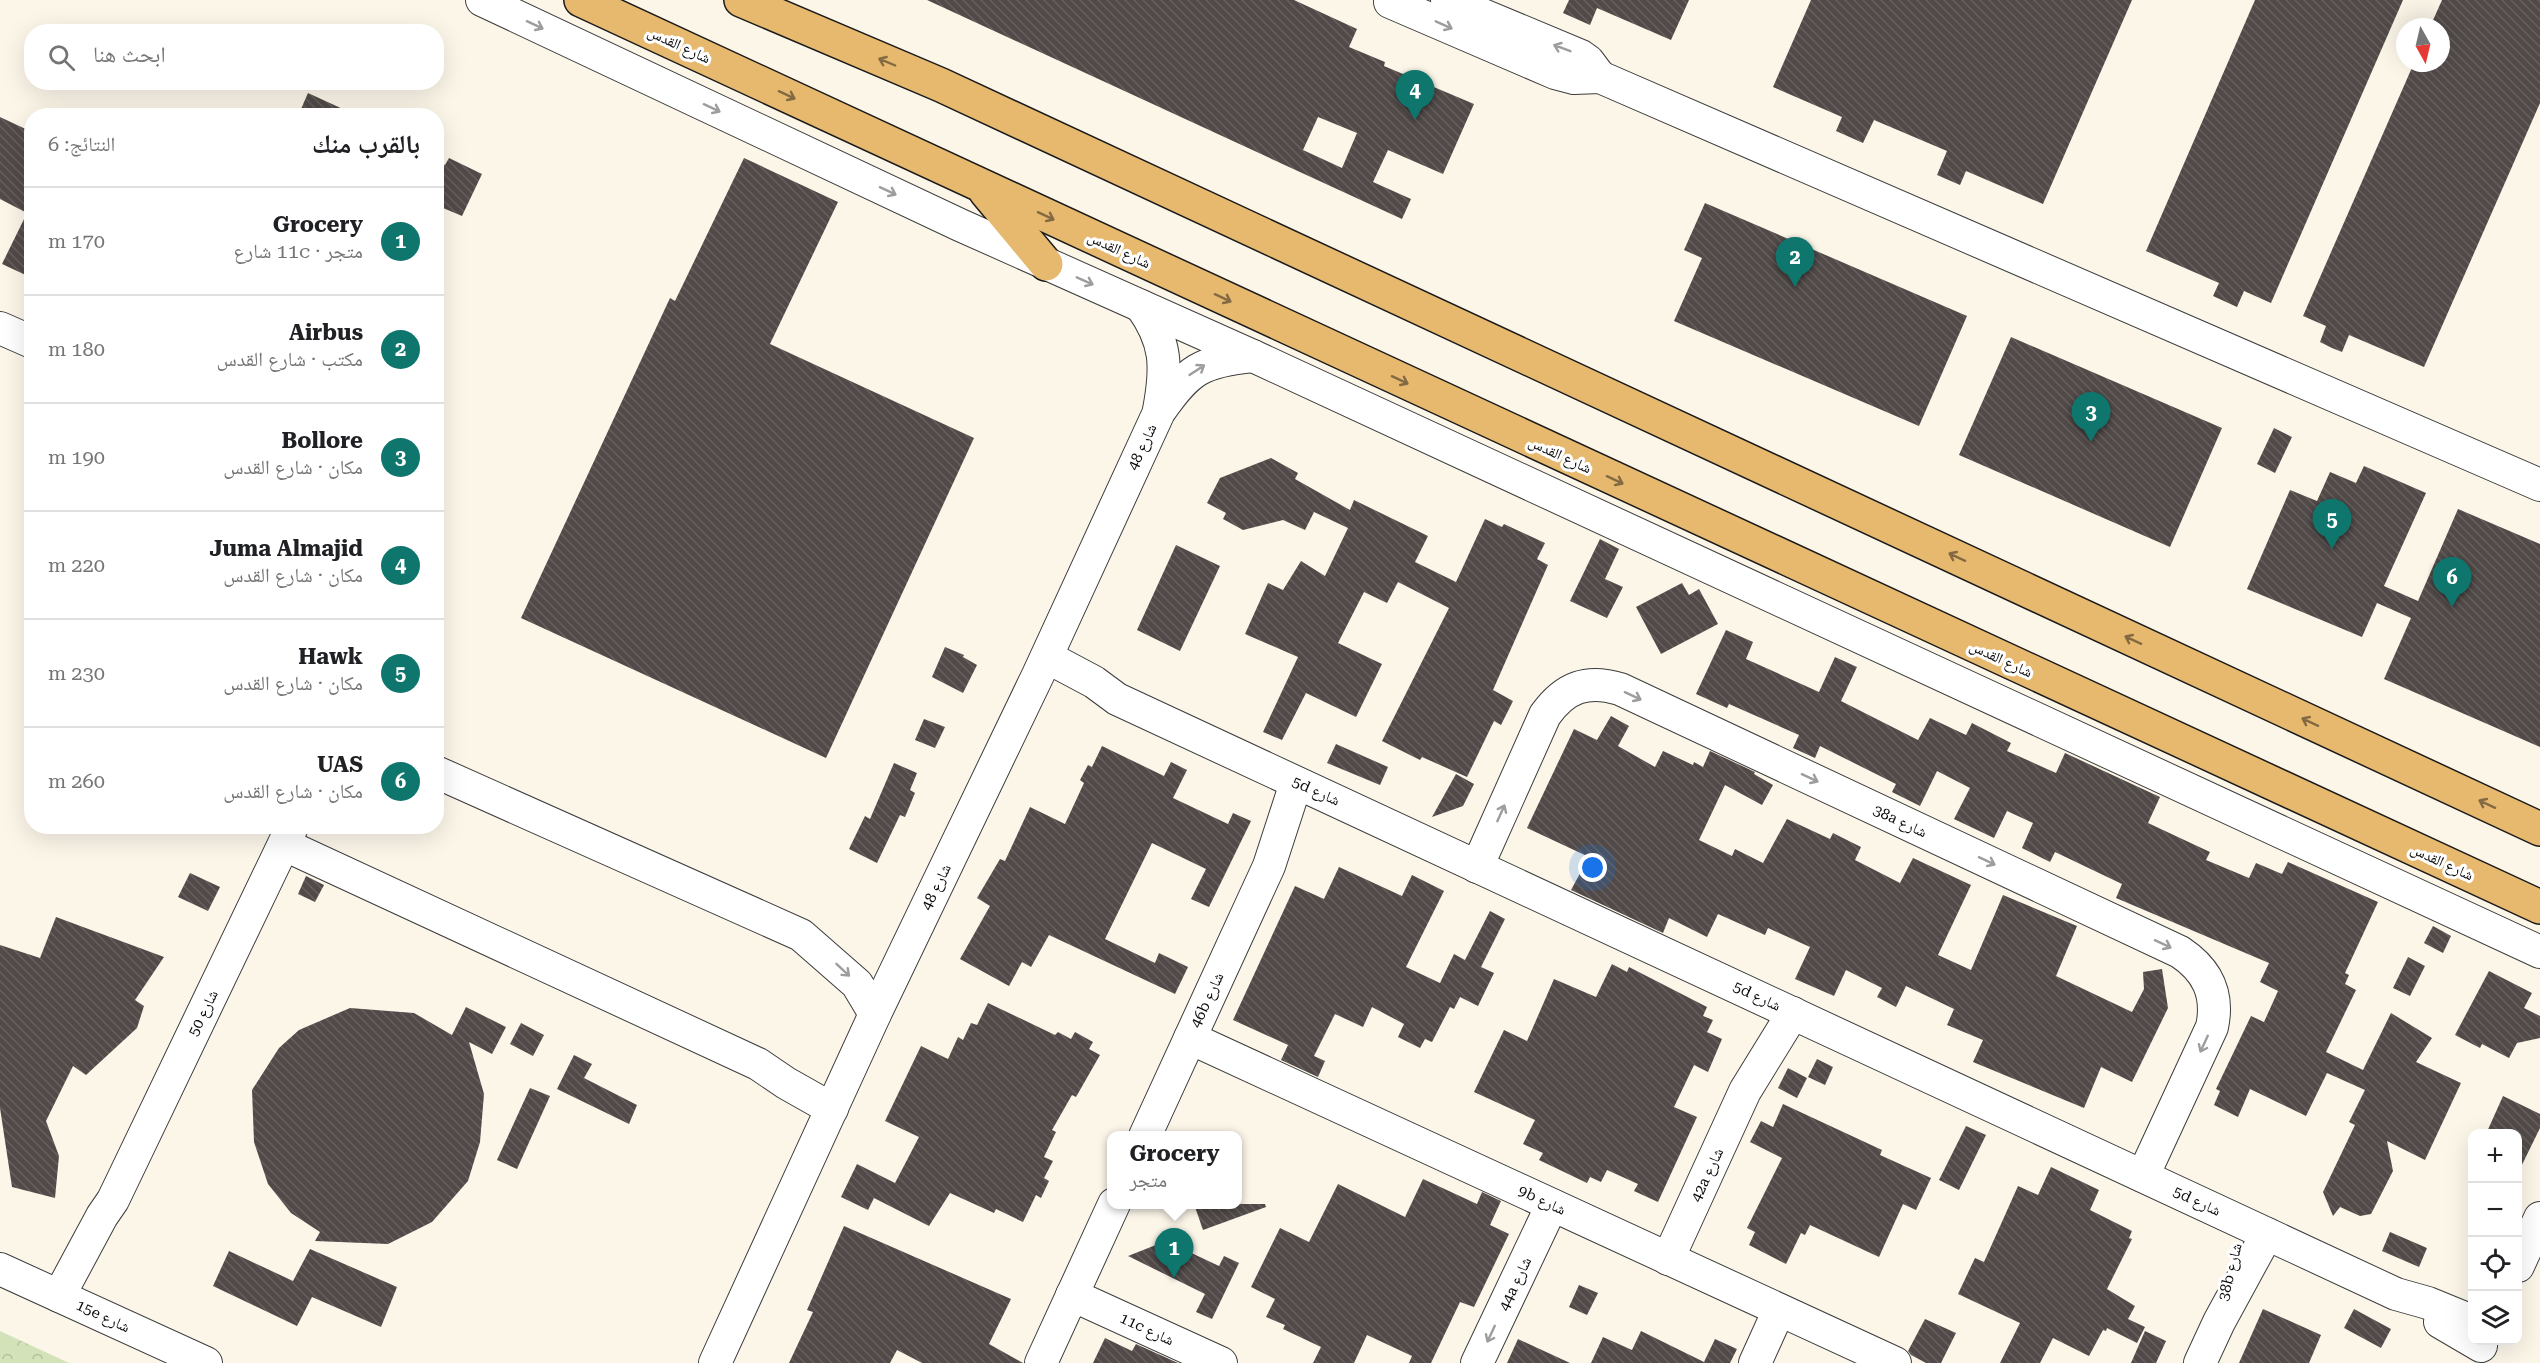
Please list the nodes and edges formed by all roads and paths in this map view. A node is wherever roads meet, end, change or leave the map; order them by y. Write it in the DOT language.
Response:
graph roads {
  1 [pos="482,0"];
  2 [pos="581,0"];
  3 [pos="741,0"];
  4 [pos="1447,0"];
  5 [pos="1390,2"];
  6 [pos="1600,77"];
  7 [pos="981,186"];
  8 [pos="1046,264"];
  9 [pos="1141,306"];
  10 [pos="0,328"];
  11 [pos="24,338"];
  12 [pos="1253,356"];
  13 [pos="1159,412"];
  14 [pos="2540,485"];
  15 [pos="1042,666"];
  16 [pos="444,776"];
  17 [pos="1307,787"];
  18 [pos="2540,829"];
  19 [pos="289,836"];
  20 [pos="1477,867"];
  21 [pos="2540,907"];
  22 [pos="2540,952"];
  23 [pos="1781,1008"];
  24 [pos="875,1014"];
  25 [pos="1190,1038"];
  26 [pos="836,1100"];
  27 [pos="1147,1131"];
  28 [pos="2143,1176"];
  29 [pos="1552,1205"];
  30 [pos="1111,1209"];
  31 [pos="2540,1218"];
  32 [pos="2255,1228"];
  33 [pos="2522,1256"];
  34 [pos="1668,1259"];
  35 [pos="0,1269"];
  36 [pos="1072,1294"];
  37 [pos="70,1300"];
  38 [pos="1779,1310"];
  39 [pos="2468,1336"];
  40 [pos="206,1363"];
  41 [pos="715,1363"];
  42 [pos="1041,1363"];
  43 [pos="1221,1363"];
  44 [pos="1477,1363"];
  45 [pos="1755,1363"];
  46 [pos="1895,1363"];
  47 [pos="2200,1363"];
  1 -- 8 [label="street, one-way"];
  2 -- 7 [label="main road, شارع القدس, one-way"];
  18 -- 3 [label="main road, one-way"];
  6 -- 4 [label="street, one-way"];
  5 -- 6 [label="street, one-way"];
  6 -- 14 [label="street"];
  7 -- 8 [label="main road"];
  7 -- 21 [label="main road, شارع القدس, one-way"];
  8 -- 9 [label="street, one-way"];
  9 -- 12 [label="street"];
  9 -- 13 [label="street, شارع 48"];
  10 -- 11 [label="street"];
  13 -- 12 [label="street, شارع 48, one-way"];
  12 -- 22 [label="street"];
  13 -- 15 [label="street, شارع 48"];
  15 -- 17 [label="street, 5d شارع"];
  15 -- 24 [label="street, شارع 48"];
  16 -- 24 [label="street, one-way"];
  17 -- 20 [label="street, 5d شارع"];
  17 -- 25 [label="street, 46b شارع"];
  19 -- 26 [label="street"];
  19 -- 37 [label="street, شارع 50"];
  20 -- 23 [label="street, 5d شارع"];
  20 -- 28 [label="street, 38a شارع, one-way"];
  23 -- 28 [label="street, 5d شارع"];
  23 -- 34 [label="street, 42a شارع"];
  24 -- 26 [label="street, شارع 48"];
  25 -- 27 [label="street, 46b شارع"];
  25 -- 29 [label="street, 9b شارع"];
  26 -- 41 [label="street, شارع 48"];
  28 -- 32 [label="street, 5d شارع"];
  29 -- 34 [label="street, 9b شارع"];
  29 -- 44 [label="street, 44a شارع, one-way"];
  30 -- 36 [label="street"];
  31 -- 33 [label="street"];
  32 -- 39 [label="street, 5d شارع"];
  32 -- 47 [label="street, 38b شارع"];
  34 -- 38 [label="street, 9b شارع"];
  35 -- 37 [label="street, 15e شارع"];
  36 -- 42 [label="street"];
  36 -- 43 [label="street, 11c شارع"];
  37 -- 40 [label="street, 15e شارع"];
  38 -- 45 [label="street"];
  38 -- 46 [label="street, 9b شارع"];
}
